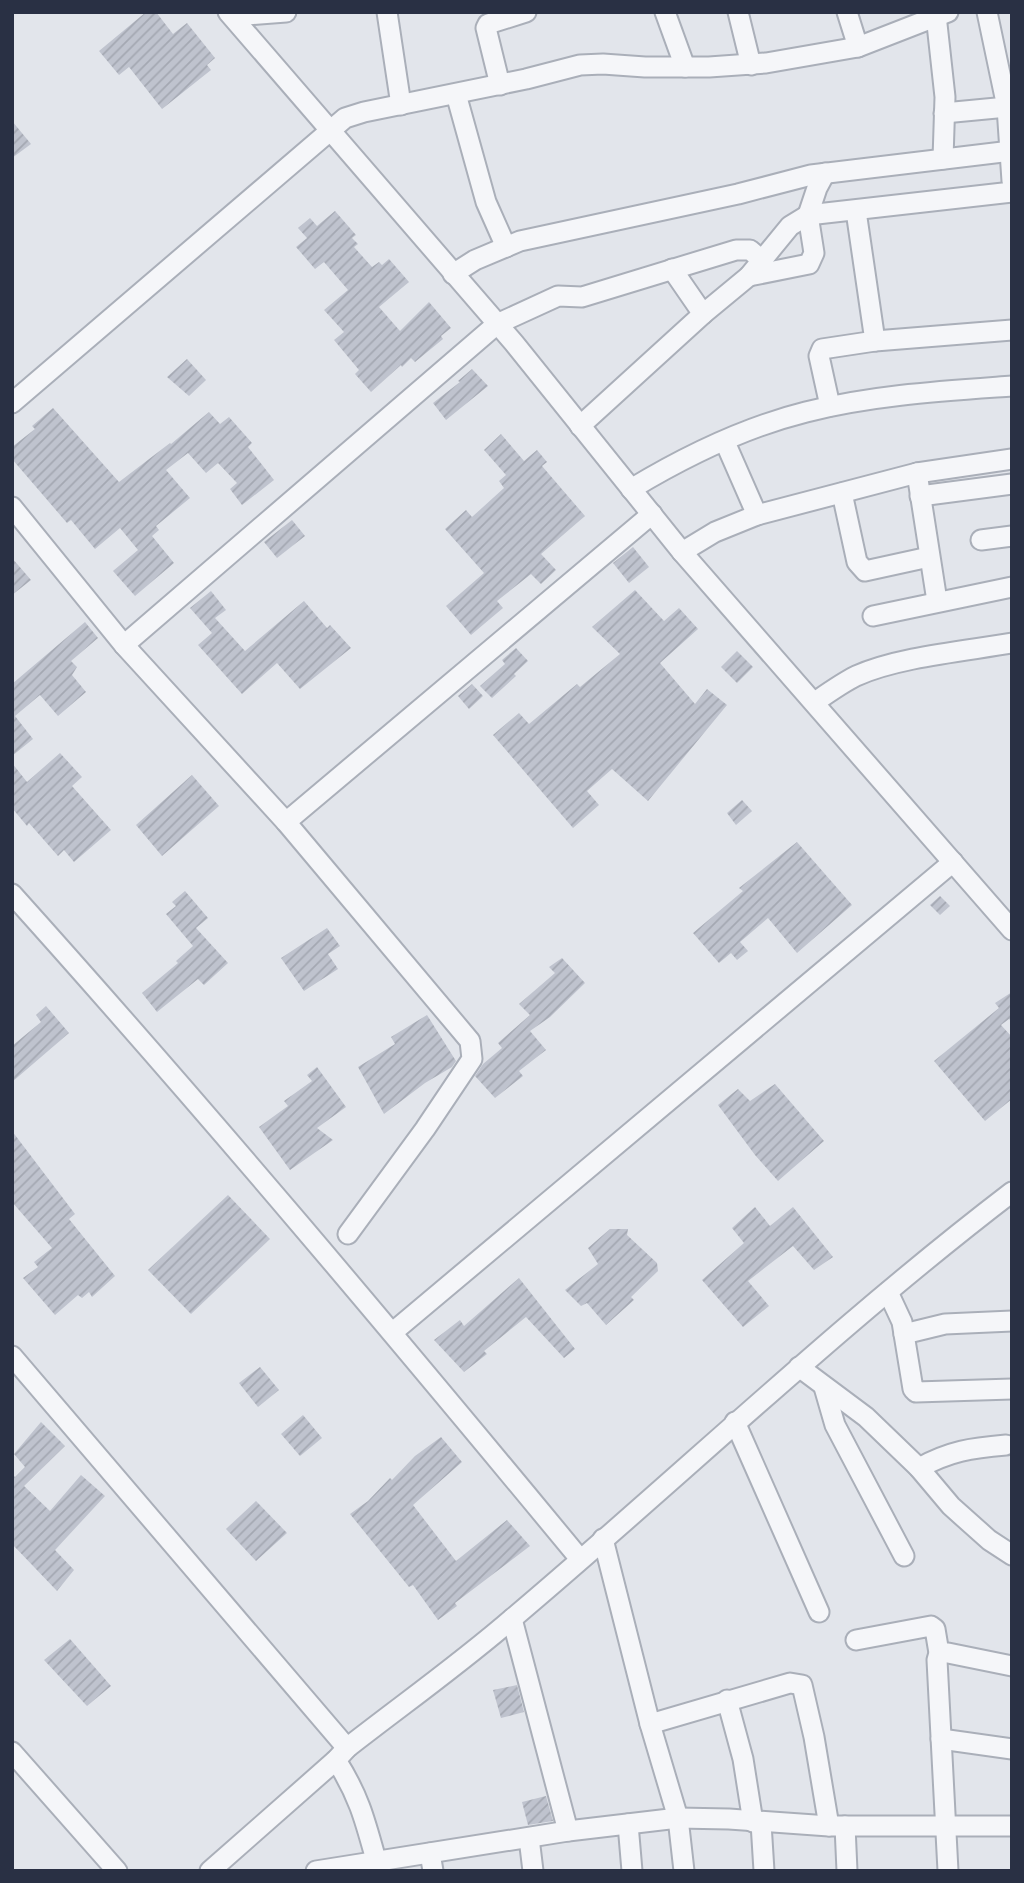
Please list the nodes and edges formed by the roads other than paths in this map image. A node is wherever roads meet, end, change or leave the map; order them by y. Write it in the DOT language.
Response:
graph roads {
  1 [pos="286,12"];
  2 [pos="387,12"];
  3 [pos="526,12"];
  4 [pos="665,12"];
  5 [pos="738,12"];
  6 [pos="847,12"];
  7 [pos="987,12"];
  8 [pos="942,14"];
  9 [pos="241,17"];
  10 [pos="858,47"];
  11 [pos="751,65"];
  12 [pos="685,67"];
  13 [pos="500,85"];
  14 [pos="456,94"];
  15 [pos="401,104"];
  16 [pos="1007,107"];
  17 [pos="944,113"];
  18 [pos="330,132"];
  19 [pos="1010,151"];
  20 [pos="943,159"];
  21 [pos="825,173"];
  22 [pos="1012,181"];
  23 [pos="1012,192"];
  24 [pos="856,211"];
  25 [pos="808,215"];
  26 [pos="506,247"];
  27 [pos="763,261"];
  28 [pos="672,269"];
  29 [pos="453,274"];
  30 [pos="749,276"];
  31 [pos="703,314"];
  32 [pos="497,324"];
  33 [pos="1012,330"];
  34 [pos="874,341"];
  35 [pos="1012,386"];
  36 [pos="12,403"];
  37 [pos="830,406"];
  38 [pos="580,426"];
  39 [pos="725,442"];
  40 [pos="1012,459"];
  41 [pos="917,473"];
  42 [pos="1012,484"];
  43 [pos="631,489"];
  44 [pos="842,493"];
  45 [pos="920,496"];
  46 [pos="12,507"];
  47 [pos="652,514"];
  48 [pos="757,515"];
  49 [pos="1012,536"];
  50 [pos="981,540"];
  51 [pos="682,552"];
  52 [pos="929,557"];
  53 [pos="1012,587"];
  54 [pos="937,601"];
  55 [pos="873,616"];
  56 [pos="1012,643"];
  57 [pos="124,645"];
  58 [pos="815,702"];
  59 [pos="286,822"];
  60 [pos="953,862"];
  61 [pos="12,894"];
  62 [pos="1012,930"];
  63 [pos="1012,1192"];
  64 [pos="348,1234"];
  65 [pos="888,1292"];
  66 [pos="1012,1321"];
  67 [pos="393,1332"];
  68 [pos="904,1334"];
  69 [pos="12,1356"];
  70 [pos="799,1367"];
  71 [pos="824,1387"];
  72 [pos="1012,1389"];
  73 [pos="736,1422"];
  74 [pos="1006,1445"];
  75 [pos="919,1468"];
  76 [pos="603,1539"];
  77 [pos="1012,1555"];
  78 [pos="904,1556"];
  79 [pos="580,1559"];
  80 [pos="819,1612"];
  81 [pos="512,1619"];
  82 [pos="856,1640"];
  83 [pos="939,1653"];
  84 [pos="1012,1666"];
  85 [pos="727,1700"];
  86 [pos="650,1724"];
  87 [pos="942,1740"];
  88 [pos="1012,1749"];
  89 [pos="12,1752"];
  90 [pos="341,1754"];
  91 [pos="678,1818"];
  92 [pos="757,1822"];
  93 [pos="628,1824"];
  94 [pos="837,1826"];
  95 [pos="945,1826"];
  96 [pos="1012,1826"];
  97 [pos="568,1831"];
  98 [pos="529,1838"];
  99 [pos="376,1860"];
  100 [pos="432,1862"];
  101 [pos="227,1864"];
  102 [pos="321,1870"];
  103 [pos="117,1871"];
  104 [pos="209,1871"];
  105 [pos="533,1871"];
  106 [pos="632,1871"];
  107 [pos="684,1871"];
  108 [pos="764,1871"];
  109 [pos="847,1871"];
  110 [pos="948,1871"];
  1 -- 9 [label="street"];
  2 -- 15 [label="street"];
  3 -- 13 [label="street"];
  4 -- 12 [label="street"];
  5 -- 11 [label="street"];
  6 -- 10 [label="street"];
  7 -- 16 [label="street"];
  8 -- 10 [label="street"];
  8 -- 17 [label="street"];
  9 -- 18 [label="street"];
  10 -- 11 [label="street"];
  11 -- 12 [label="street"];
  12 -- 13 [label="street"];
  13 -- 14 [label="street"];
  14 -- 15 [label="street"];
  14 -- 26 [label="street"];
  15 -- 18 [label="street"];
  16 -- 17 [label="street"];
  16 -- 19 [label="street"];
  17 -- 20 [label="street"];
  18 -- 29 [label="street"];
  18 -- 36 [label="street"];
  19 -- 20 [label="street"];
  19 -- 22 [label="street"];
  20 -- 21 [label="street"];
  21 -- 25 [label="street"];
  21 -- 26 [label="street"];
  23 -- 24 [label="street"];
  24 -- 25 [label="street"];
  24 -- 34 [label="street"];
  25 -- 27 [label="street"];
  25 -- 30 [label="street"];
  26 -- 29 [label="street"];
  27 -- 28 [label="street"];
  27 -- 30 [label="street"];
  28 -- 31 [label="street"];
  28 -- 32 [label="street"];
  29 -- 32 [label="street"];
  30 -- 31 [label="street"];
  31 -- 38 [label="street"];
  32 -- 38 [label="street"];
  32 -- 57 [label="street"];
  33 -- 34 [label="street"];
  34 -- 37 [label="street"];
  35 -- 37 [label="street"];
  37 -- 39 [label="street"];
  38 -- 43 [label="street"];
  39 -- 43 [label="street"];
  39 -- 48 [label="street"];
  40 -- 41 [label="street"];
  41 -- 44 [label="street"];
  41 -- 45 [label="street"];
  42 -- 45 [label="street"];
  43 -- 47 [label="street"];
  44 -- 48 [label="street"];
  44 -- 52 [label="street"];
  45 -- 52 [label="street"];
  46 -- 57 [label="street"];
  47 -- 51 [label="street"];
  47 -- 59 [label="street"];
  48 -- 51 [label="street"];
  49 -- 50 [label="street"];
  51 -- 58 [label="street"];
  52 -- 54 [label="street"];
  53 -- 54 [label="street"];
  54 -- 55 [label="street"];
  56 -- 58 [label="street"];
  57 -- 59 [label="street"];
  58 -- 60 [label="street"];
  59 -- 64 [label="street"];
  60 -- 62 [label="street"];
  60 -- 67 [label="street"];
  61 -- 67 [label="street"];
  63 -- 65 [label="street"];
  65 -- 68 [label="street"];
  65 -- 70 [label="street"];
  66 -- 68 [label="street"];
  67 -- 79 [label="street"];
  68 -- 72 [label="street"];
  69 -- 90 [label="street"];
  70 -- 71 [label="street"];
  70 -- 73 [label="street"];
  71 -- 75 [label="street"];
  71 -- 78 [label="street"];
  73 -- 76 [label="street"];
  73 -- 80 [label="street"];
  74 -- 75 [label="street"];
  75 -- 77 [label="street"];
  76 -- 79 [label="street"];
  76 -- 86 [label="street"];
  79 -- 81 [label="street"];
  81 -- 90 [label="street"];
  81 -- 97 [label="street"];
  82 -- 83 [label="street"];
  83 -- 84 [label="street"];
  83 -- 87 [label="street"];
  85 -- 86 [label="street"];
  85 -- 92 [label="street"];
  85 -- 94 [label="street"];
  86 -- 91 [label="street"];
  87 -- 88 [label="street"];
  87 -- 95 [label="street"];
  89 -- 103 [label="street"];
  90 -- 99 [label="street"];
  90 -- 101 [label="street"];
  91 -- 92 [label="street"];
  91 -- 93 [label="street"];
  91 -- 107 [label="street"];
  92 -- 94 [label="street"];
  92 -- 108 [label="street"];
  93 -- 97 [label="street"];
  93 -- 106 [label="street"];
  94 -- 95 [label="street"];
  94 -- 109 [label="street"];
  95 -- 96 [label="street"];
  95 -- 110 [label="street"];
  97 -- 98 [label="street"];
  98 -- 100 [label="street"];
  98 -- 105 [label="street"];
  99 -- 100 [label="street"];
  99 -- 102 [label="street"];
  101 -- 104 [label="street"];
}
